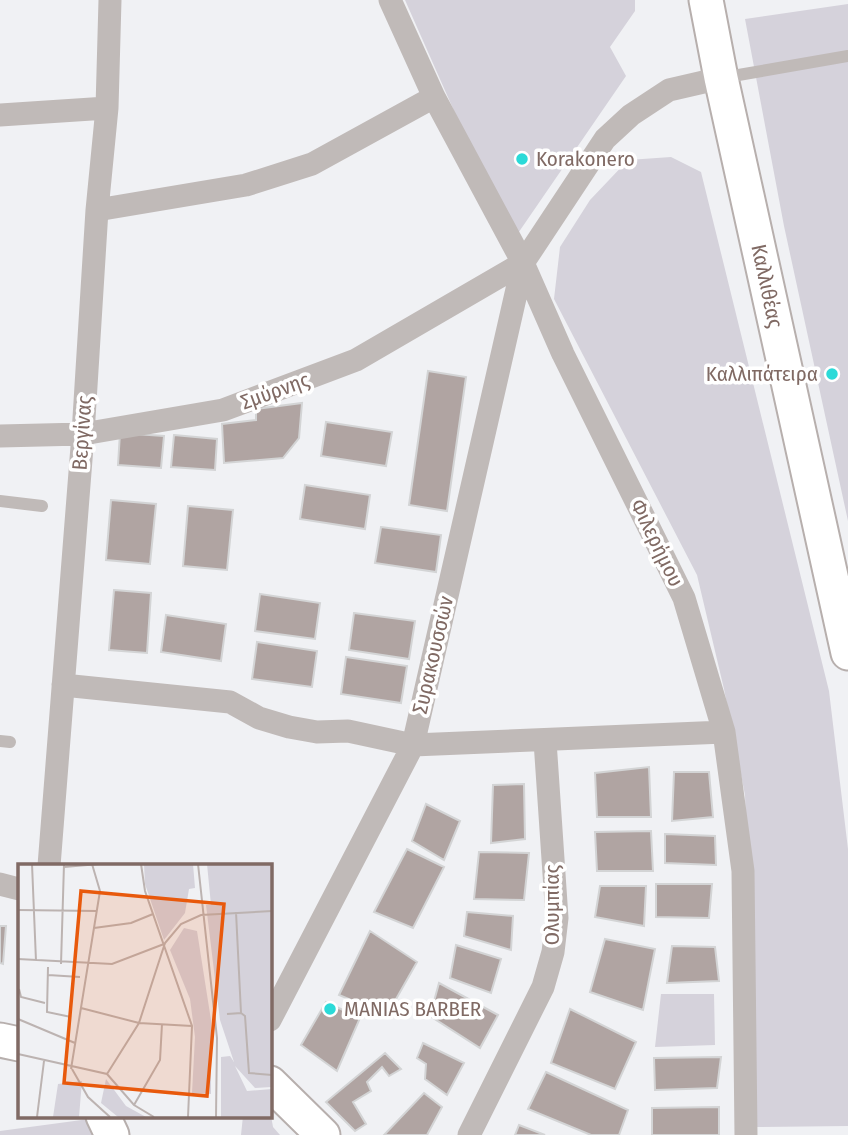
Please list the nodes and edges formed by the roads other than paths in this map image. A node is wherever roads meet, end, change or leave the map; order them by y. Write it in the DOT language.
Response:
graph roads {
  1 [pos="110,0"];
  2 [pos="390,0"];
  3 [pos="706,0"];
  4 [pos="848,56"];
  5 [pos="721,78"];
  6 [pos="434,97"];
  7 [pos="107,108"];
  8 [pos="0,116"];
  9 [pos="97,210"];
  10 [pos="523,262"];
  11 [pos="83,434"];
  12 [pos="0,436"];
  13 [pos="0,501"];
  14 [pos="42,506"];
  15 [pos="848,653"];
  16 [pos="63,685"];
  17 [pos="724,732"];
  18 [pos="545,741"];
  19 [pos="413,745"];
  20 [pos="49,864"];
  21 [pos="0,884"];
  22 [pos="18,889"];
  23 [pos="271,1018"];
  24 [pos="0,1040"];
  25 [pos="18,1044"];
  26 [pos="271,1084"];
  27 [pos="323,1135"];
  28 [pos="469,1135"];
  29 [pos="747,1135"];
  1 -- 7 [label="street, Βεργίνας"];
  2 -- 6 [label="street, Φιλερήμου"];
  3 -- 5 [label="main road, Καλλιθέας"];
  4 -- 5 [label="lane"];
  5 -- 10 [label="street"];
  5 -- 15 [label="main road, Καλλιθέας"];
  6 -- 9 [label="street"];
  6 -- 10 [label="street, Φιλερήμου"];
  7 -- 8 [label="street"];
  7 -- 9 [label="street, Βεργίνας"];
  9 -- 11 [label="street, Βεργίνας"];
  10 -- 11 [label="street, Σμύρνης"];
  10 -- 17 [label="street, Φιλερήμου"];
  10 -- 19 [label="street, Συρακουσσών"];
  11 -- 12 [label="street, Σμύρνης"];
  11 -- 16 [label="street, Βεργίνας"];
  13 -- 14 [label="lane"];
  16 -- 19 [label="street"];
  16 -- 20 [label="street, Βεργίνας"];
  17 -- 18 [label="street"];
  17 -- 29 [label="street, Φιλερήμου"];
  18 -- 19 [label="street"];
  18 -- 28 [label="street, Ολυμπίας"];
  19 -- 23 [label="street, Συρακουσσών"];
  21 -- 22 [label="street"];
  24 -- 25 [label="main road"];
  26 -- 27 [label="main road"];
}
